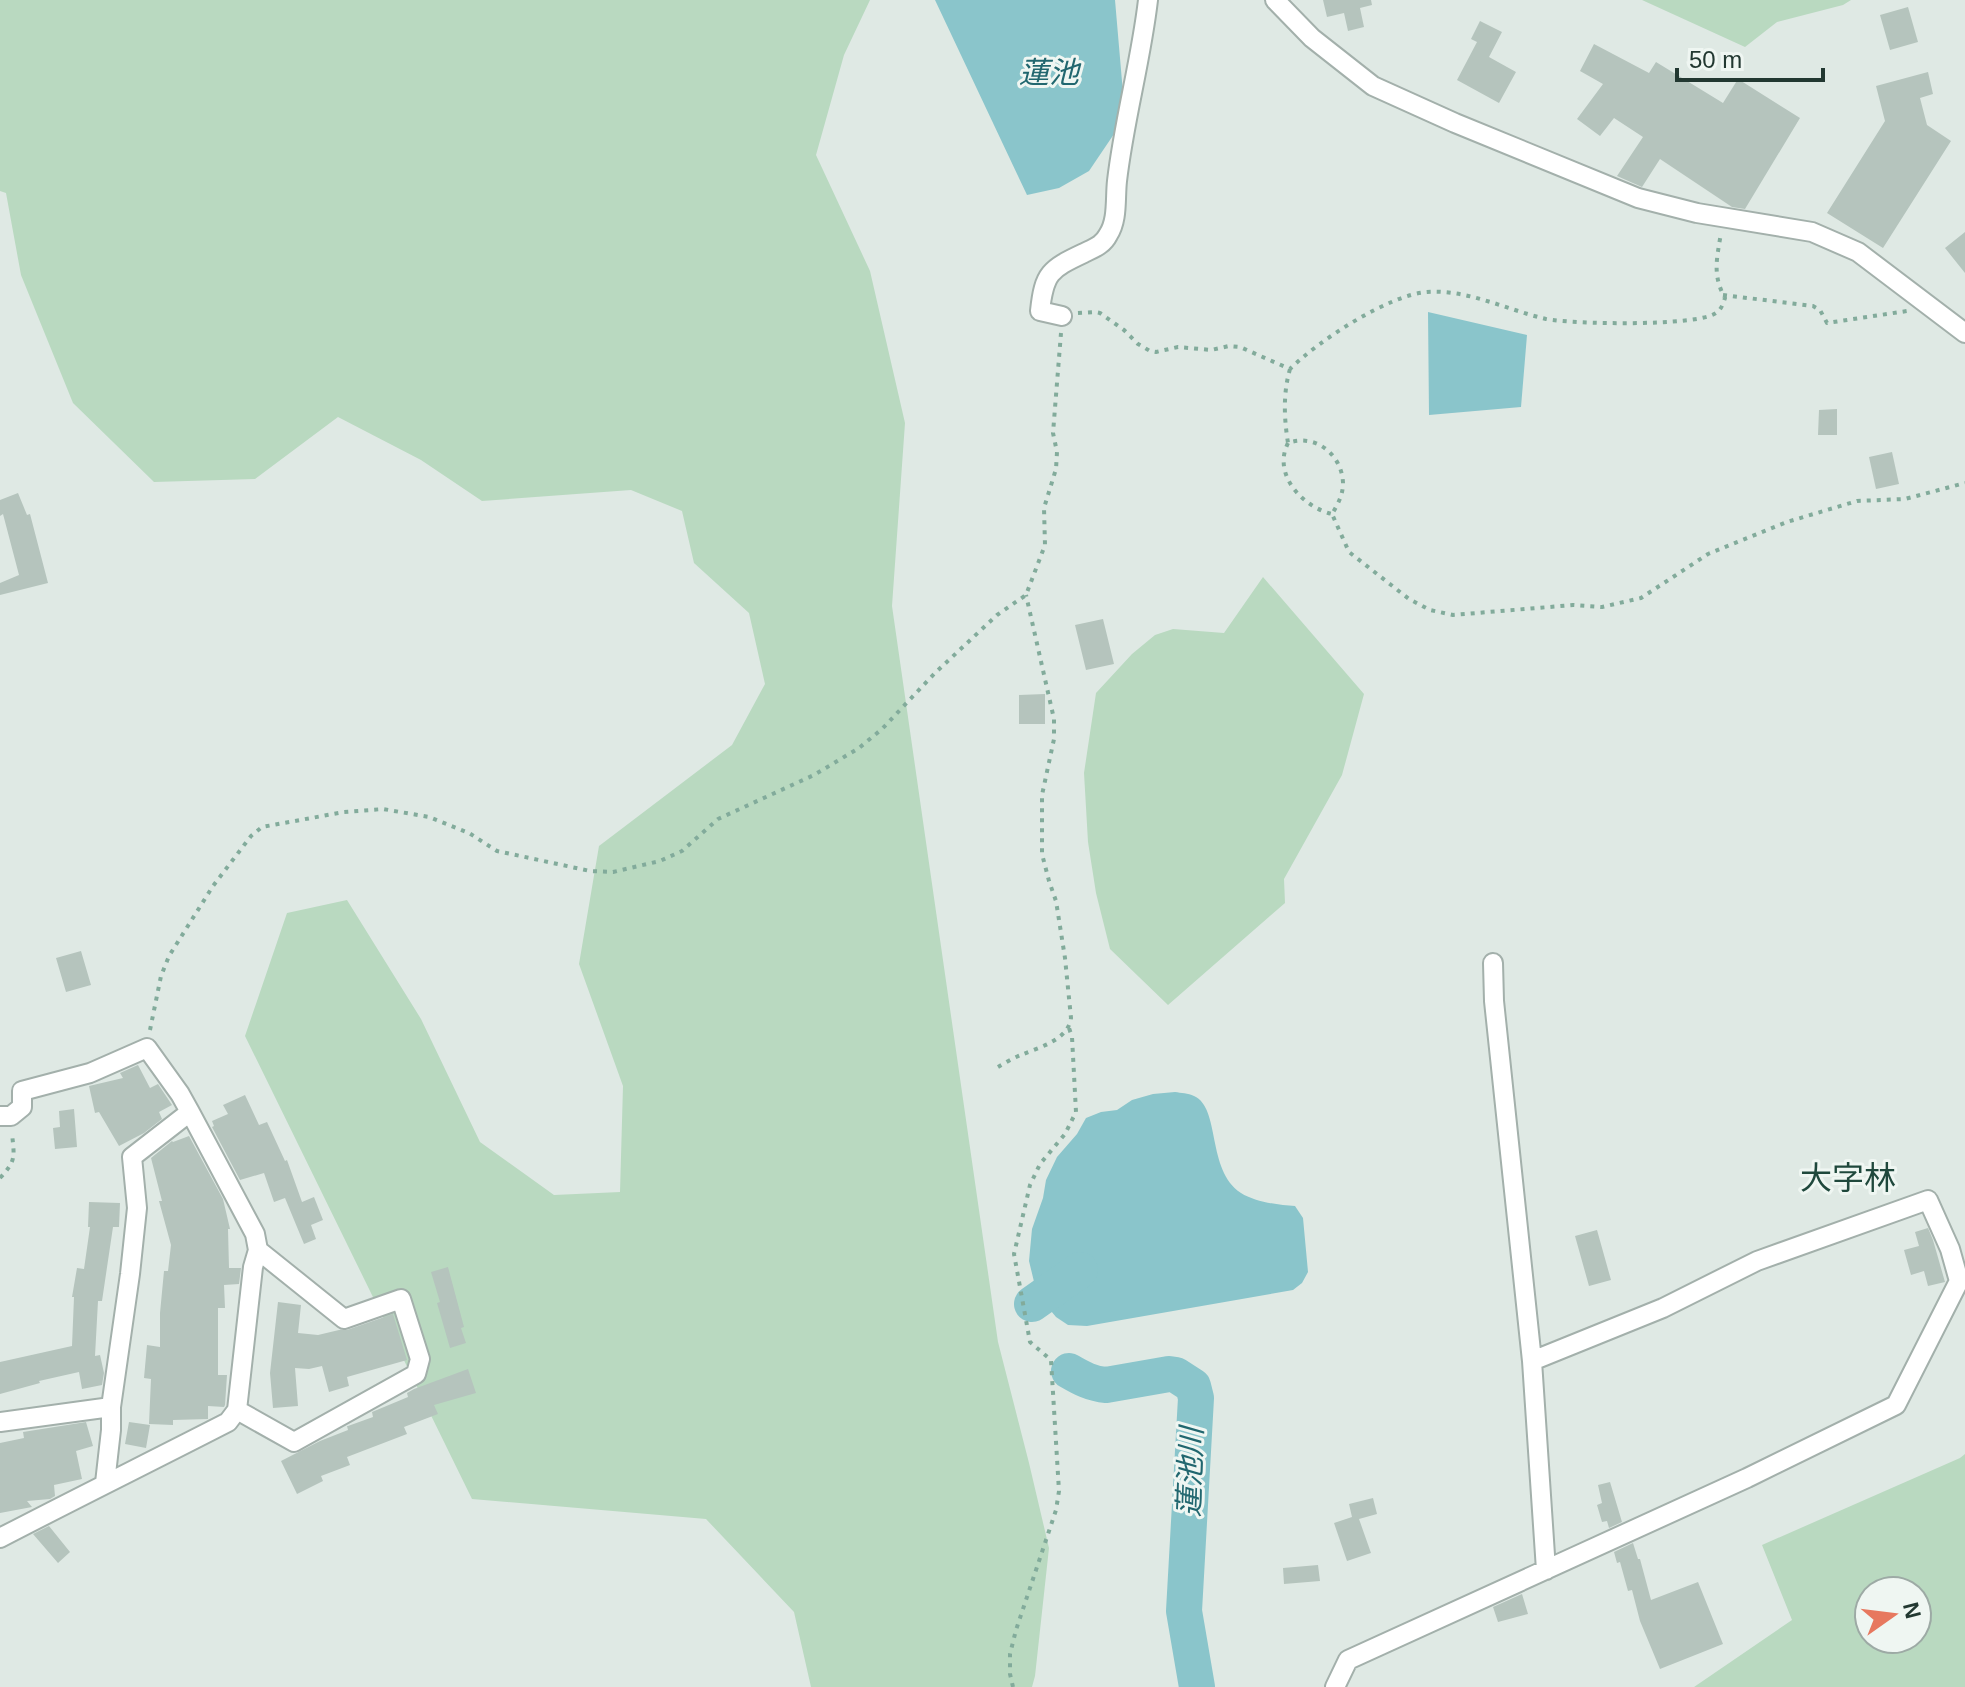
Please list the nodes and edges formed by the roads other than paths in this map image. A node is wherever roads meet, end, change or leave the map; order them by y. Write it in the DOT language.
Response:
graph roads {
  1 [pos="1148,0"];
  2 [pos="1275,0"];
  3 [pos="1062,316"];
  4 [pos="1965,333"];
  5 [pos="1493,963"];
  6 [pos="190,1112"];
  7 [pos="6,1116"];
  8 [pos="258,1250"];
  9 [pos="1532,1361"];
  10 [pos="111,1407"];
  11 [pos="237,1410"];
  12 [pos="0,1422"];
  13 [pos="105,1483"];
  14 [pos="0,1538"];
  15 [pos="1546,1570"];
  16 [pos="1335,1687"];
  1 -- 3 [label="street"];
  2 -- 4 [label="street"];
  5 -- 9 [label="street"];
  6 -- 7 [label="street"];
  6 -- 8 [label="street"];
  6 -- 10 [label="street"];
  8 -- 11 [label="street"];
  8 -- 11 [label="street"];
  9 -- 15 [label="street"];
  9 -- 15 [label="street"];
  10 -- 12 [label="street"];
  10 -- 13 [label="street"];
  11 -- 13 [label="street"];
  13 -- 14 [label="street"];
  15 -- 16 [label="street"];
}
